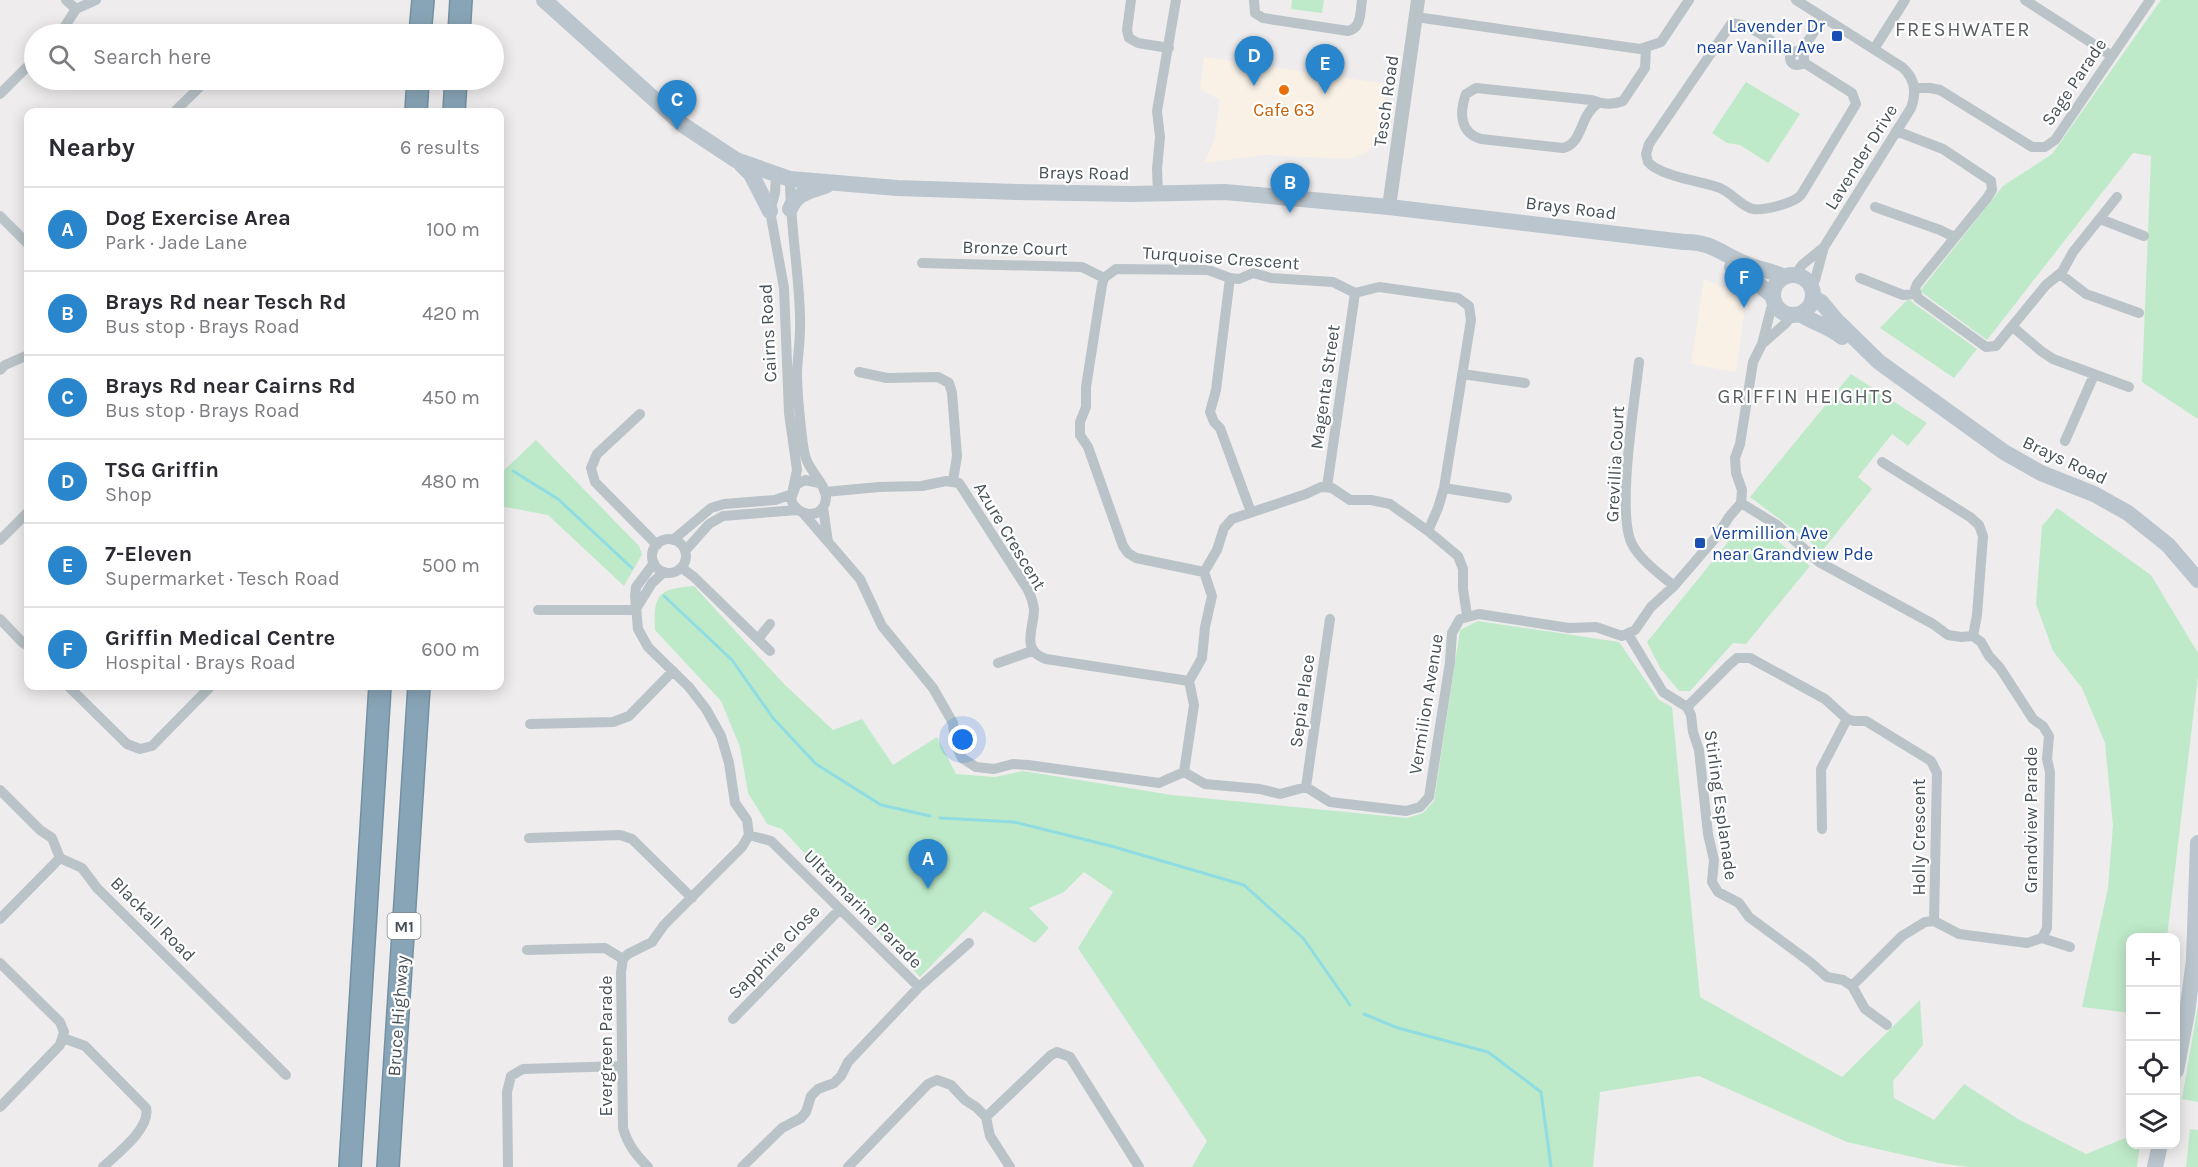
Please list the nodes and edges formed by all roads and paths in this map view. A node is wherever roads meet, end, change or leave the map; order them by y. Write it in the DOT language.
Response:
graph roads {
  1 [pos="66,0"];
  2 [pos="96,0"];
  3 [pos="423,0"];
  4 [pos="461,0"];
  5 [pos="544,0"];
  6 [pos="1131,0"];
  7 [pos="1176,0"];
  8 [pos="1254,0"];
  9 [pos="1362,0"];
  10 [pos="1418,0"];
  11 [pos="1689,0"];
  12 [pos="1796,0"];
  13 [pos="1905,0"];
  14 [pos="2025,0"];
  15 [pos="2150,0"];
  16 [pos="76,9"];
  17 [pos="1416,17"];
  18 [pos="1823,18"];
  19 [pos="66,24"];
  20 [pos="421,24"];
  21 [pos="460,24"];
  22 [pos="1169,48"];
  23 [pos="1646,48"];
  24 [pos="1874,49"];
  25 [pos="1799,56"];
  26 [pos="2112,56"];
  27 [pos="24,70"];
  28 [pos="1915,88"];
  29 [pos="197,90"];
  30 [pos="417,90"];
  31 [pos="455,90"];
  32 [pos="0,94"];
  33 [pos="1576,98"];
  34 [pos="1598,103"];
  35 [pos="178,108"];
  36 [pos="416,108"];
  37 [pos="454,108"];
  38 [pos="1586,114"];
  39 [pos="1896,131"];
  40 [pos="736,160"];
  41 [pos="783,177"];
  42 [pos="831,183"];
  43 [pos="1158,193"];
  44 [pos="2117,197"];
  45 [pos="1389,207"];
  46 [pos="1875,207"];
  47 [pos="790,209"];
  48 [pos="770,211"];
  49 [pos="0,216"];
  50 [pos="2100,219"];
  51 [pos="2144,236"];
  52 [pos="1954,237"];
  53 [pos="24,240"];
  54 [pos="1684,242"];
  55 [pos="1824,247"];
  56 [pos="922,263"];
  57 [pos="2060,274"];
  58 [pos="1790,276"];
  59 [pos="1104,278"];
  60 [pos="1230,278"];
  61 [pos="1860,278"];
  62 [pos="1812,291"];
  63 [pos="1355,293"];
  64 [pos="1915,294"];
  65 [pos="1774,300"];
  66 [pos="2139,313"];
  67 [pos="1796,314"];
  68 [pos="2013,327"];
  69 [pos="1762,344"];
  70 [pos="24,356"];
  71 [pos="1639,362"];
  72 [pos="1879,362"];
  73 [pos="0,370"];
  74 [pos="859,372"];
  75 [pos="1462,374"];
  76 [pos="2094,375"];
  77 [pos="1525,383"];
  78 [pos="2129,387"];
  79 [pos="640,414"];
  80 [pos="2065,441"];
  81 [pos="1882,462"];
  82 [pos="953,481"];
  83 [pos="1327,486"];
  84 [pos="822,488"];
  85 [pos="1444,488"];
  86 [pos="792,491"];
  87 [pos="1507,498"];
  88 [pos="1741,503"];
  89 [pos="823,507"];
  90 [pos="801,512"];
  91 [pos="1251,512"];
  92 [pos="24,516"];
  93 [pos="1428,531"];
  94 [pos="0,540"];
  95 [pos="673,540"];
  96 [pos="828,543"];
  97 [pos="657,545"];
  98 [pos="685,552"];
  99 [pos="654,563"];
  100 [pos="682,568"];
  101 [pos="664,572"];
  102 [pos="1204,572"];
  103 [pos="2198,580"];
  104 [pos="1674,586"];
  105 [pos="538,610"];
  106 [pos="635,610"];
  107 [pos="1467,615"];
  108 [pos="0,619"];
  109 [pos="1330,619"];
  110 [pos="770,624"];
  111 [pos="1628,634"];
  112 [pos="1973,636"];
  113 [pos="758,639"];
  114 [pos="24,643"];
  115 [pos="770,651"];
  116 [pos="1032,651"];
  117 [pos="998,663"];
  118 [pos="673,671"];
  119 [pos="1189,681"];
  120 [pos="72,690"];
  121 [pos="207,690"];
  122 [pos="380,690"];
  123 [pos="419,690"];
  124 [pos="1687,707"];
  125 [pos="1847,719"];
  126 [pos="530,724"];
  127 [pos="1184,772"];
  128 [pos="1306,787"];
  129 [pos="0,790"];
  130 [pos="1822,829"];
  131 [pos="748,835"];
  132 [pos="529,838"];
  133 [pos="2198,843"];
  134 [pos="60,858"];
  135 [pos="692,898"];
  136 [pos="840,909"];
  137 [pos="0,919"];
  138 [pos="1934,921"];
  139 [pos="2042,938"];
  140 [pos="969,943"];
  141 [pos="2070,947"];
  142 [pos="526,950"];
  143 [pos="623,959"];
  144 [pos="0,963"];
  145 [pos="1852,986"];
  146 [pos="919,987"];
  147 [pos="733,1019"];
  148 [pos="1887,1025"];
  149 [pos="63,1038"];
  150 [pos="2180,1046"];
  151 [pos="622,1066"];
  152 [pos="285,1075"];
  153 [pos="0,1107"];
  154 [pos="986,1117"];
  155 [pos="2159,1149"];
  156 [pos="104,1167"];
  157 [pos="350,1167"];
  158 [pos="388,1167"];
  159 [pos="508,1167"];
  160 [pos="648,1167"];
  161 [pos="742,1167"];
  162 [pos="848,1167"];
  163 [pos="1010,1167"];
  164 [pos="1139,1167"];
  165 [pos="2155,1167"];
  1 -- 16 [label="street"];
  2 -- 16 [label="street"];
  3 -- 20 [label="highway"];
  4 -- 21 [label="highway"];
  5 -- 40 [label="main road, Brays Road"];
  6 -- 22 [label="street"];
  7 -- 22 [label="street"];
  8 -- 9 [label="street"];
  10 -- 17 [label="street, Tesch Road"];
  11 -- 23 [label="street"];
  12 -- 18 [label="street, Lavender Drive"];
  13 -- 24 [label="street"];
  14 -- 26 [label="street"];
  15 -- 26 [label="street, Sage Parade"];
  16 -- 19 [label="street"];
  17 -- 23 [label="street"];
  17 -- 45 [label="street, Tesch Road"];
  18 -- 24 [label="street, Lavender Drive"];
  18 -- 25 [label="street"];
  22 -- 43 [label="street"];
  23 -- 34 [label="street"];
  24 -- 28 [label="street, Lavender Drive"];
  25 -- 25 [label="street"];
  26 -- 28 [label="street, Sage Parade"];
  27 -- 32 [label="street"];
  28 -- 39 [label="street, Lavender Drive"];
  29 -- 35 [label="street"];
  30 -- 36 [label="highway"];
  31 -- 37 [label="highway"];
  33 -- 34 [label="street"];
  33 -- 38 [label="street"];
  33 -- 38 [label="street"];
  34 -- 38 [label="street"];
  39 -- 52 [label="street"];
  39 -- 55 [label="street, Lavender Drive"];
  40 -- 41 [label="main road, Brays Road"];
  40 -- 48 [label="main road"];
  41 -- 42 [label="main road, Brays Road"];
  41 -- 47 [label="street, Cairns Road"];
  41 -- 48 [label="street, Cairns Road"];
  42 -- 43 [label="main road, Brays Road"];
  42 -- 47 [label="main road"];
  43 -- 45 [label="main road, Brays Road"];
  44 -- 50 [label="street"];
  45 -- 54 [label="main road, Brays Road"];
  46 -- 52 [label="street"];
  47 -- 84 [label="street, Cairns Road"];
  48 -- 86 [label="street, Cairns Road"];
  49 -- 53 [label="street"];
  50 -- 51 [label="street"];
  50 -- 57 [label="street"];
  52 -- 64 [label="street"];
  54 -- 58 [label="main road, Brays Road"];
  54 -- 65 [label="main road, Brays Road"];
  55 -- 58 [label="street, Lavender Drive"];
  55 -- 62 [label="street, Lavender Drive"];
  56 -- 59 [label="street, Bronze Court"];
  57 -- 66 [label="street"];
  57 -- 68 [label="street"];
  58 -- 62 [label="main road"];
  58 -- 65 [label="main road"];
  59 -- 60 [label="street, Turquoise Crescent"];
  59 -- 102 [label="street"];
  60 -- 63 [label="street, Turquoise Crescent"];
  60 -- 91 [label="street"];
  61 -- 64 [label="street"];
  62 -- 67 [label="main road"];
  62 -- 72 [label="main road, Brays Road"];
  63 -- 75 [label="street"];
  63 -- 83 [label="street, Magenta Street"];
  64 -- 68 [label="street"];
  65 -- 67 [label="main road"];
  65 -- 69 [label="street"];
  67 -- 69 [label="street"];
  67 -- 72 [label="main road, Brays Road"];
  68 -- 76 [label="street"];
  69 -- 88 [label="street"];
  70 -- 73 [label="street"];
  71 -- 104 [label="street, Grevillia Court"];
  72 -- 103 [label="main road, Brays Road"];
  74 -- 82 [label="street"];
  75 -- 77 [label="street"];
  75 -- 85 [label="street"];
  76 -- 78 [label="street"];
  76 -- 80 [label="street"];
  79 -- 97 [label="street"];
  81 -- 112 [label="street"];
  82 -- 84 [label="street, Azure Crescent"];
  82 -- 116 [label="street, Azure Crescent"];
  83 -- 91 [label="street"];
  83 -- 93 [label="street"];
  84 -- 86 [label="street"];
  84 -- 89 [label="street"];
  85 -- 87 [label="street"];
  85 -- 93 [label="street"];
  86 -- 90 [label="street"];
  86 -- 95 [label="street"];
  88 -- 104 [label="street"];
  88 -- 112 [label="street"];
  89 -- 90 [label="street"];
  89 -- 96 [label="street"];
  90 -- 96 [label="street"];
  90 -- 98 [label="street"];
  91 -- 102 [label="street"];
  92 -- 94 [label="street"];
  93 -- 107 [label="street"];
  95 -- 97 [label="street"];
  95 -- 98 [label="street"];
  96 -- 127 [label="street"];
  97 -- 99 [label="street"];
  98 -- 100 [label="street"];
  99 -- 101 [label="street"];
  99 -- 106 [label="street"];
  100 -- 101 [label="street"];
  100 -- 113 [label="street"];
  101 -- 106 [label="street"];
  102 -- 119 [label="street"];
  104 -- 111 [label="street"];
  105 -- 106 [label="street"];
  106 -- 118 [label="street"];
  107 -- 111 [label="street"];
  107 -- 128 [label="street, Vermilion Avenue"];
  108 -- 114 [label="street"];
  109 -- 128 [label="street, Sepia Place"];
  110 -- 113 [label="street"];
  111 -- 124 [label="street"];
  112 -- 139 [label="street, Grandview Parade"];
  113 -- 115 [label="street"];
  116 -- 117 [label="street"];
  116 -- 119 [label="street"];
  118 -- 126 [label="street"];
  118 -- 131 [label="street"];
  119 -- 127 [label="street"];
  120 -- 121 [label="street"];
  122 -- 157 [label="highway, M1"];
  123 -- 158 [label="highway, Bruce Highway / M1"];
  124 -- 125 [label="street, Holly Crescent"];
  124 -- 145 [label="street, Stirling Esplanade"];
  125 -- 130 [label="street"];
  125 -- 138 [label="street, Holly Crescent"];
  127 -- 128 [label="street"];
  129 -- 134 [label="street, Blackall Road"];
  131 -- 135 [label="street, Evergreen Parade"];
  131 -- 136 [label="street, Ultramarine Parade"];
  132 -- 135 [label="street"];
  133 -- 150 [label="main road"];
  134 -- 137 [label="street"];
  134 -- 152 [label="street, Blackall Road"];
  135 -- 143 [label="street, Evergreen Parade"];
  136 -- 146 [label="street, Ultramarine Parade"];
  136 -- 147 [label="street, Sapphire Close"];
  138 -- 139 [label="street"];
  138 -- 145 [label="street"];
  139 -- 141 [label="street"];
  140 -- 146 [label="street"];
  142 -- 143 [label="street"];
  143 -- 151 [label="street, Evergreen Parade"];
  144 -- 149 [label="street"];
  145 -- 148 [label="street"];
  146 -- 161 [label="street, Ultramarine Parade"];
  149 -- 153 [label="street"];
  149 -- 156 [label="street"];
  151 -- 159 [label="street"];
  151 -- 160 [label="street, Evergreen Parade"];
  154 -- 162 [label="street"];
  154 -- 163 [label="street"];
  154 -- 164 [label="street"];
  155 -- 165 [label="main road"];
}
